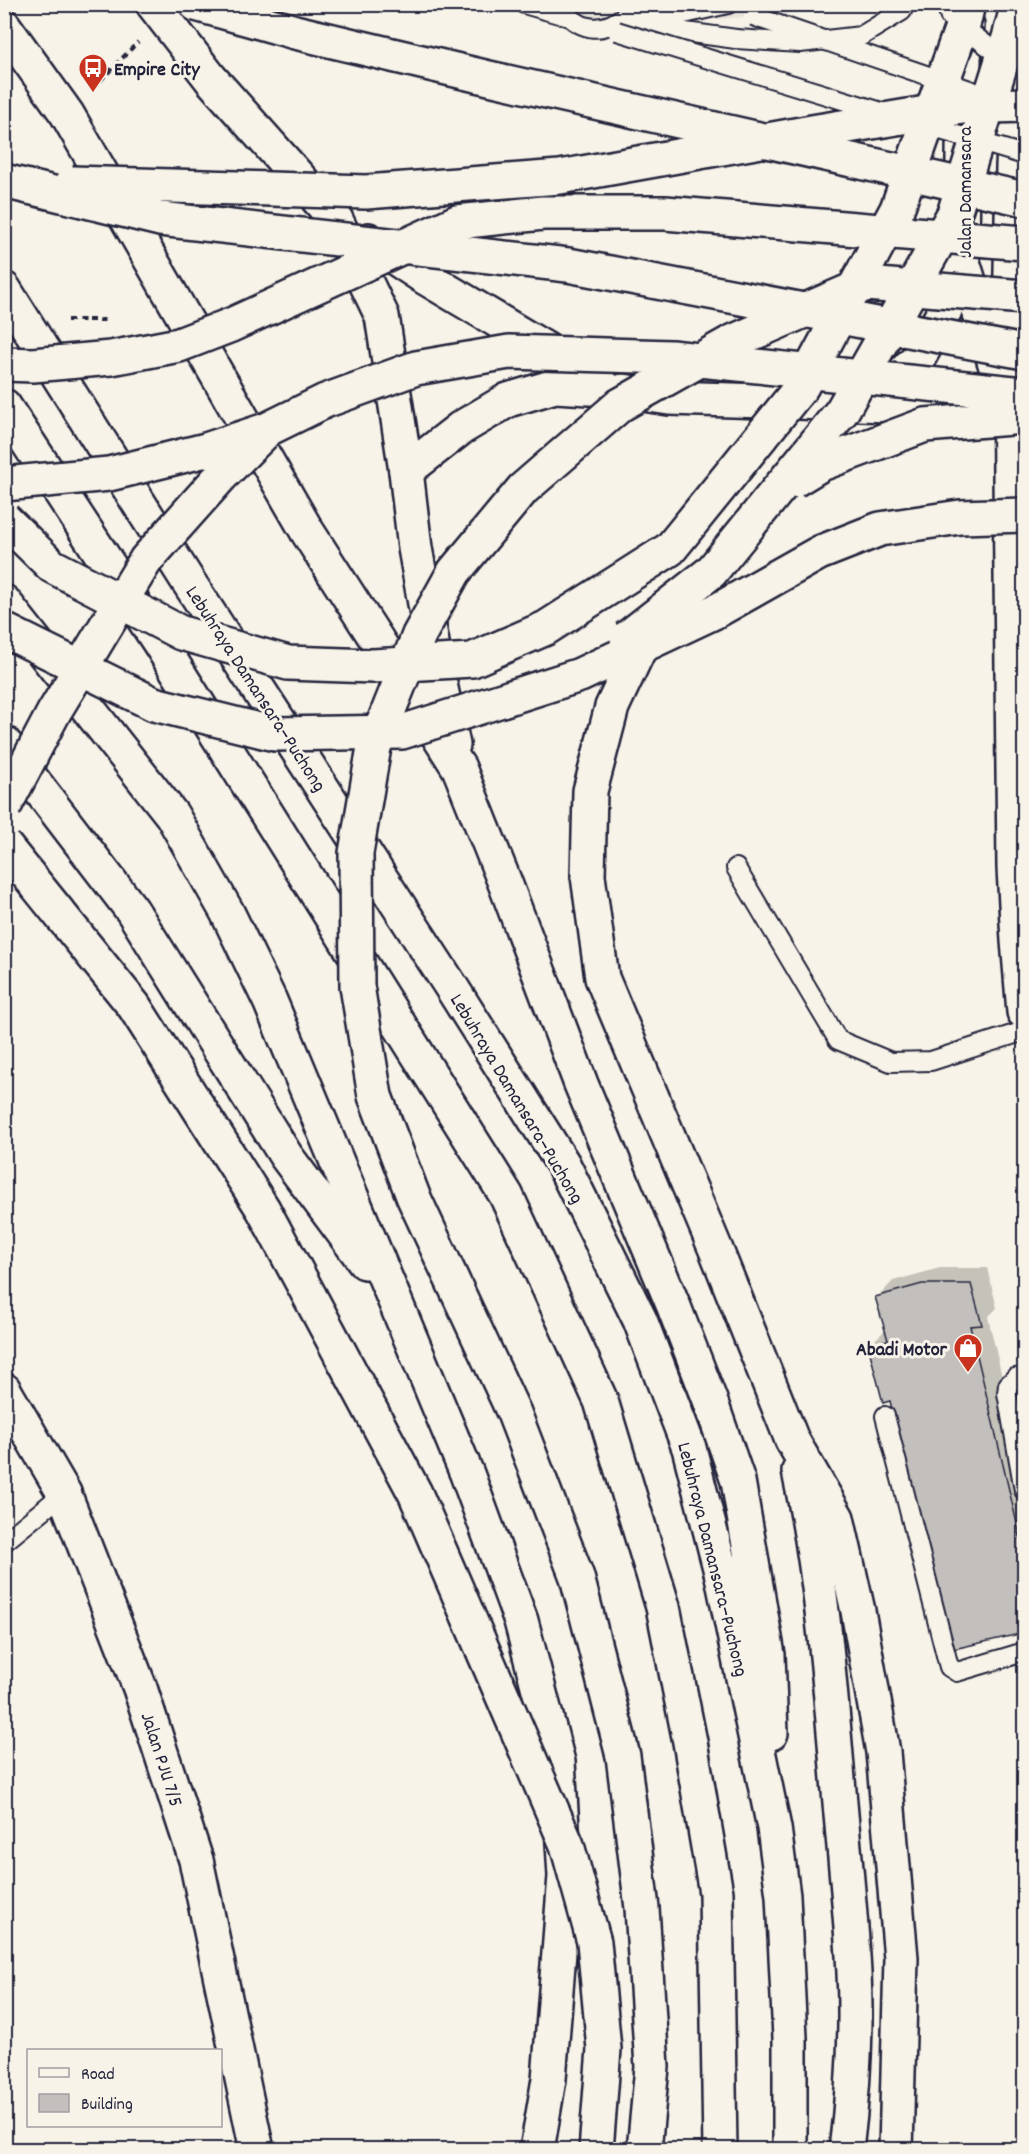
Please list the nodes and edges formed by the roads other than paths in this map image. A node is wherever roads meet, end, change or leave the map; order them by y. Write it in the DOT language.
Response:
graph roads {
  1 [pos="196,4"];
  2 [pos="524,4"];
  3 [pos="728,4"];
  4 [pos="904,4"];
  5 [pos="946,4"];
  6 [pos="968,4"];
  7 [pos="1020,4"];
  8 [pos="158,10"];
  9 [pos="562,10"];
  10 [pos="753,16"];
  11 [pos="622,20"];
  12 [pos="4,26"];
  13 [pos="1024,55"];
  14 [pos="1024,107"];
  15 [pos="1021,163"];
  16 [pos="4,179"];
  17 [pos="1024,199"];
  18 [pos="335,218"];
  19 [pos="1024,243"];
  20 [pos="962,259"];
  21 [pos="4,289"];
  22 [pos="1024,297"];
  23 [pos="1024,352"];
  24 [pos="14,366"];
  25 [pos="607,389"];
  26 [pos="873,405"];
  27 [pos="4,406"];
  28 [pos="1020,407"];
  29 [pos="266,430"];
  30 [pos="406,471"];
  31 [pos="4,484"];
  32 [pos="1024,515"];
  33 [pos="4,519"];
  34 [pos="4,602"];
  35 [pos="4,630"];
  36 [pos="1018,671"];
  37 [pos="580,675"];
  38 [pos="4,743"];
  39 [pos="459,768"];
  40 [pos="4,807"];
  41 [pos="4,845"];
  42 [pos="736,868"];
  43 [pos="1019,868"];
  44 [pos="1021,941"];
  45 [pos="1024,1011"];
  46 [pos="1024,1030"];
  47 [pos="393,1299"];
  48 [pos="1024,1377"];
  49 [pos="4,1390"];
  50 [pos="885,1416"];
  51 [pos="792,1440"];
  52 [pos="1024,1490"];
  53 [pos="64,1493"];
  54 [pos="4,1542"];
  55 [pos="1024,1652"];
  56 [pos="774,1828"];
  57 [pos="257,2150"];
  58 [pos="537,2150"];
  59 [pos="596,2150"];
  60 [pos="645,2150"];
  61 [pos="720,2150"];
  62 [pos="790,2150"];
  63 [pos="846,2150"];
  64 [pos="896,2150"];
  1 -- 17 [label="main road, bridge"];
  2 -- 9 [label="lane"];
  3 -- 11 [label="lane"];
  4 -- 11 [label="lane, bridge"];
  5 -- 13 [label="lane, bridge"];
  6 -- 20 [label="main road, Jalan Damansara"];
  6 -- 33 [label="main road, bridge"];
  7 -- 15 [label="main road, Jalan Damansara"];
  7 -- 37 [label="main road, bridge"];
  8 -- 18 [label="main road"];
  9 -- 11 [label="lane"];
  10 -- 14 [label="lane, bridge"];
  11 -- 15 [label="lane, bridge"];
  12 -- 39 [label="main road"];
  14 -- 16 [label="main road, bridge"];
  15 -- 28 [label="main road, Jalan Damansara"];
  16 -- 23 [label="main road, bridge"];
  18 -- 25 [label="main road"];
  18 -- 30 [label="main road"];
  19 -- 24 [label="main road, bridge"];
  20 -- 26 [label="main road"];
  20 -- 28 [label="main road, Jalan Damansara"];
  21 -- 56 [label="main road, Lebuhraya Damansara–Puchong"];
  22 -- 60 [label="main road, bridge"];
  25 -- 26 [label="main road"];
  25 -- 30 [label="main road"];
  26 -- 28 [label="main road"];
  27 -- 61 [label="main road"];
  28 -- 29 [label="main road, bridge"];
  28 -- 36 [label="main road, Jalan Damansara"];
  28 -- 51 [label="main road, bridge"];
  29 -- 31 [label="main road, bridge"];
  29 -- 40 [label="main road, bridge"];
  30 -- 39 [label="main road"];
  32 -- 37 [label="main road, bridge"];
  34 -- 47 [label="main road"];
  35 -- 37 [label="main road, bridge"];
  36 -- 43 [label="main road, Jalan Damansara"];
  38 -- 47 [label="main road"];
  39 -- 56 [label="main road"];
  41 -- 59 [label="main road, bridge"];
  42 -- 46 [label="lane"];
  43 -- 44 [label="main road, Jalan Damansara"];
  44 -- 45 [label="main road, Jalan Damansara"];
  47 -- 58 [label="main road"];
  48 -- 52 [label="lane"];
  49 -- 53 [label="main road, Jalan PJU 7/5"];
  50 -- 55 [label="lane"];
  51 -- 63 [label="main road"];
  51 -- 64 [label="main road"];
  53 -- 54 [label="lane"];
  53 -- 57 [label="main road, Jalan PJU 7/5"];
  56 -- 62 [label="main road, Lebuhraya Damansara–Puchong"];
}
